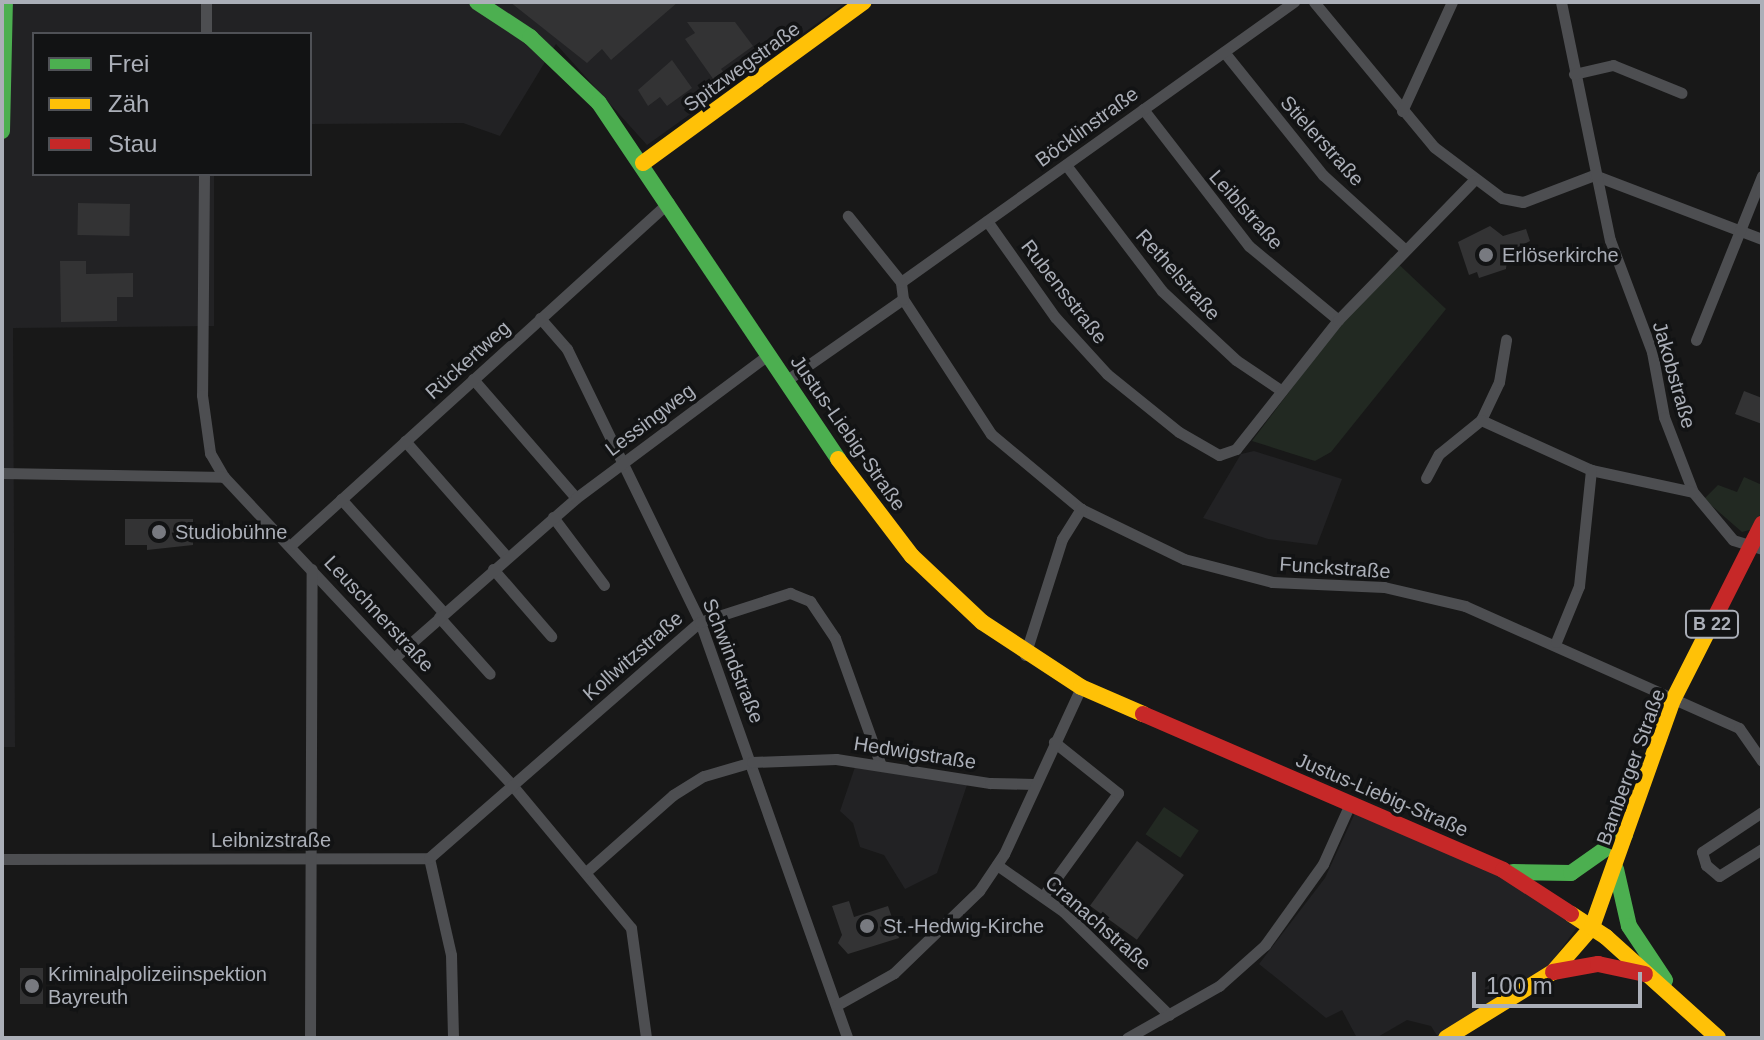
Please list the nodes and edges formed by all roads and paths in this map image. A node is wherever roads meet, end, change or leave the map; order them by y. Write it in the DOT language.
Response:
graph roads {
  1 [pos="206,2"];
  2 [pos="478,2"];
  3 [pos="864,2"];
  4 [pos="1294,2"];
  5 [pos="1314,2"];
  6 [pos="1452,2"];
  7 [pos="1561,2"];
  8 [pos="6,3"];
  9 [pos="845,9"];
  10 [pos="206,32"];
  11 [pos="1224,52"];
  12 [pos="1574,74"];
  13 [pos="1682,93"];
  14 [pos="1143,109"];
  15 [pos="1402,111"];
  16 [pos="2,131"];
  17 [pos="643,163"];
  18 [pos="1066,165"];
  19 [pos="1594,175"];
  20 [pos="204,176"];
  21 [pos="1762,176"];
  22 [pos="1474,180"];
  23 [pos="669,202"];
  24 [pos="848,216"];
  25 [pos="987,221"];
  26 [pos="1736,229"];
  27 [pos="1762,239"];
  28 [pos="1402,247"];
  29 [pos="901,282"];
  30 [pos="903,299"];
  31 [pos="540,318"];
  32 [pos="1338,320"];
  33 [pos="1506,340"];
  34 [pos="1696,340"];
  35 [pos="769,354"];
  36 [pos="473,379"];
  37 [pos="787,380"];
  38 [pos="1282,391"];
  39 [pos="1481,420"];
  40 [pos="405,441"];
  41 [pos="622,463"];
  42 [pos="1591,470"];
  43 [pos="2,473"];
  44 [pos="224,477"];
  45 [pos="1426,478"];
  46 [pos="1693,492"];
  47 [pos="576,498"];
  48 [pos="341,499"];
  49 [pos="1081,509"];
  50 [pos="553,517"];
  51 [pos="1762,524"];
  52 [pos="291,545"];
  53 [pos="1756,548"];
  54 [pos="507,557"];
  55 [pos="312,569"];
  56 [pos="493,569"];
  57 [pos="604,585"];
  58 [pos="334,593"];
  59 [pos="313,615"];
  60 [pos="442,615"];
  61 [pos="700,622"];
  62 [pos="551,636"];
  63 [pos="1556,642"];
  64 [pos="1025,655"];
  65 [pos="394,658"];
  66 [pos="490,674"];
  67 [pos="1081,687"];
  68 [pos="1673,700"];
  69 [pos="1054,742"];
  70 [pos="1762,761"];
  71 [pos="752,762"];
  72 [pos="880,763"];
  73 [pos="1034,784"];
  74 [pos="512,785"];
  75 [pos="1350,804"];
  76 [pos="1762,812"];
  77 [pos="1625,835"];
  78 [pos="1762,849"];
  79 [pos="308,858"];
  80 [pos="429,858"];
  81 [pos="2,859"];
  82 [pos="997,865"];
  83 [pos="1616,869"];
  84 [pos="1503,870"];
  85 [pos="586,872"];
  86 [pos="1044,895"];
  87 [pos="1592,927"];
  88 [pos="1553,972"];
  89 [pos="1654,976"];
  90 [pos="1674,995"];
  91 [pos="837,1005"];
  92 [pos="1169,1015"];
  93 [pos="310,1038"];
  94 [pos="453,1038"];
  95 [pos="646,1038"];
  96 [pos="847,1038"];
  97 [pos="1127,1038"];
  98 [pos="1447,1038"];
  99 [pos="1718,1038"];
  1 -- 10 [label="street"];
  2 -- 17 [label="main road, Justus-Liebig-Straße"];
  3 -- 9 [label="main road, Spitzwegstraße"];
  4 -- 11 [label="street, Böcklinstraße"];
  5 -- 15 [label="street"];
  6 -- 15 [label="street"];
  7 -- 12 [label="street, Jakobstraße"];
  8 -- 16 [label="main road"];
  9 -- 17 [label="main road, Spitzwegstraße"];
  11 -- 14 [label="street, Böcklinstraße"];
  11 -- 28 [label="street, Stielerstraße"];
  12 -- 13 [label="street"];
  12 -- 19 [label="street, Jakobstraße"];
  14 -- 18 [label="street, Böcklinstraße"];
  14 -- 32 [label="street, Leiblstraße"];
  15 -- 22 [label="street"];
  17 -- 23 [label="main road, Justus-Liebig-Straße"];
  18 -- 25 [label="street, Böcklinstraße"];
  18 -- 38 [label="street, Rethelstraße"];
  19 -- 22 [label="street"];
  19 -- 26 [label="street"];
  19 -- 46 [label="street, Jakobstraße"];
  20 -- 44 [label="street, Leuschnerstraße"];
  21 -- 26 [label="street"];
  22 -- 28 [label="street"];
  23 -- 31 [label="street, Rückertweg"];
  23 -- 35 [label="main road, Justus-Liebig-Straße"];
  24 -- 29 [label="street"];
  25 -- 29 [label="street, Böcklinstraße"];
  25 -- 38 [label="street, Rubensstraße"];
  26 -- 27 [label="street"];
  26 -- 34 [label="street"];
  28 -- 32 [label="street"];
  29 -- 30 [label="street"];
  30 -- 37 [label="street"];
  30 -- 49 [label="street, Funckstraße"];
  31 -- 36 [label="street, Rückertweg"];
  31 -- 41 [label="street, Schwindstraße"];
  32 -- 38 [label="street"];
  33 -- 39 [label="street"];
  35 -- 37 [label="main road, Justus-Liebig-Straße"];
  35 -- 41 [label="street, Lessingweg"];
  36 -- 40 [label="street, Rückertweg"];
  36 -- 47 [label="street"];
  37 -- 64 [label="main road, Justus-Liebig-Straße"];
  39 -- 42 [label="street"];
  39 -- 45 [label="street"];
  40 -- 48 [label="street, Rückertweg"];
  40 -- 54 [label="street"];
  41 -- 47 [label="street, Lessingweg"];
  41 -- 61 [label="street, Schwindstraße"];
  42 -- 46 [label="street"];
  42 -- 63 [label="street"];
  43 -- 44 [label="street"];
  44 -- 52 [label="street, Leuschnerstraße"];
  46 -- 53 [label="street, Jakobstraße"];
  47 -- 50 [label="street, Lessingweg"];
  48 -- 52 [label="street, Rückertweg"];
  48 -- 60 [label="street"];
  49 -- 63 [label="street, Funckstraße"];
  49 -- 64 [label="street"];
  50 -- 54 [label="street, Lessingweg"];
  50 -- 57 [label="street"];
  51 -- 53 [label="main road, Bamberger Straße / B 22"];
  52 -- 55 [label="street, Leuschnerstraße"];
  53 -- 68 [label="main road, Bamberger Straße / B 22"];
  54 -- 56 [label="street, Lessingweg"];
  55 -- 58 [label="street, Leuschnerstraße"];
  55 -- 59 [label="street"];
  56 -- 60 [label="street, Lessingweg"];
  56 -- 62 [label="street"];
  58 -- 59 [label="street"];
  58 -- 65 [label="street, Leuschnerstraße"];
  59 -- 79 [label="street"];
  60 -- 65 [label="street, Lessingweg"];
  60 -- 66 [label="street"];
  61 -- 71 [label="street, Schwindstraße"];
  61 -- 72 [label="street, Kollwitzstraße"];
  61 -- 74 [label="street, Kollwitzstraße"];
  63 -- 68 [label="street, Funckstraße"];
  64 -- 67 [label="main road, Justus-Liebig-Straße"];
  65 -- 74 [label="street, Leuschnerstraße"];
  67 -- 69 [label="street"];
  67 -- 75 [label="main road, Justus-Liebig-Straße"];
  68 -- 70 [label="street, Funckstraße"];
  68 -- 77 [label="main road, Bamberger Straße / B 22"];
  69 -- 73 [label="street"];
  69 -- 86 [label="street"];
  71 -- 72 [label="street, Hedwigstraße"];
  71 -- 85 [label="street, Hedwigstraße"];
  71 -- 91 [label="street, Schwindstraße"];
  72 -- 73 [label="street, Hedwigstraße"];
  73 -- 82 [label="street"];
  74 -- 80 [label="street"];
  74 -- 85 [label="street, Leuschnerstraße"];
  75 -- 84 [label="main road, Justus-Liebig-Straße"];
  75 -- 92 [label="street"];
  76 -- 78 [label="street"];
  77 -- 83 [label="main road, Bamberger Straße / B 22"];
  77 -- 84 [label="main road"];
  79 -- 80 [label="street, Leibnizstraße"];
  79 -- 81 [label="street, Leibnizstraße"];
  79 -- 93 [label="street"];
  80 -- 94 [label="street"];
  82 -- 86 [label="street, Cranachstraße"];
  82 -- 91 [label="street"];
  83 -- 87 [label="main road, Bamberger Straße / B 22"];
  83 -- 90 [label="main road"];
  84 -- 87 [label="main road"];
  85 -- 95 [label="street, Leuschnerstraße"];
  86 -- 92 [label="street, Cranachstraße"];
  87 -- 88 [label="main road, B 22"];
  87 -- 89 [label="main road"];
  88 -- 89 [label="main road"];
  88 -- 98 [label="main road, B 22"];
  89 -- 90 [label="main road"];
  90 -- 99 [label="main road"];
  91 -- 96 [label="street, Schwindstraße"];
  92 -- 97 [label="street"];
}
